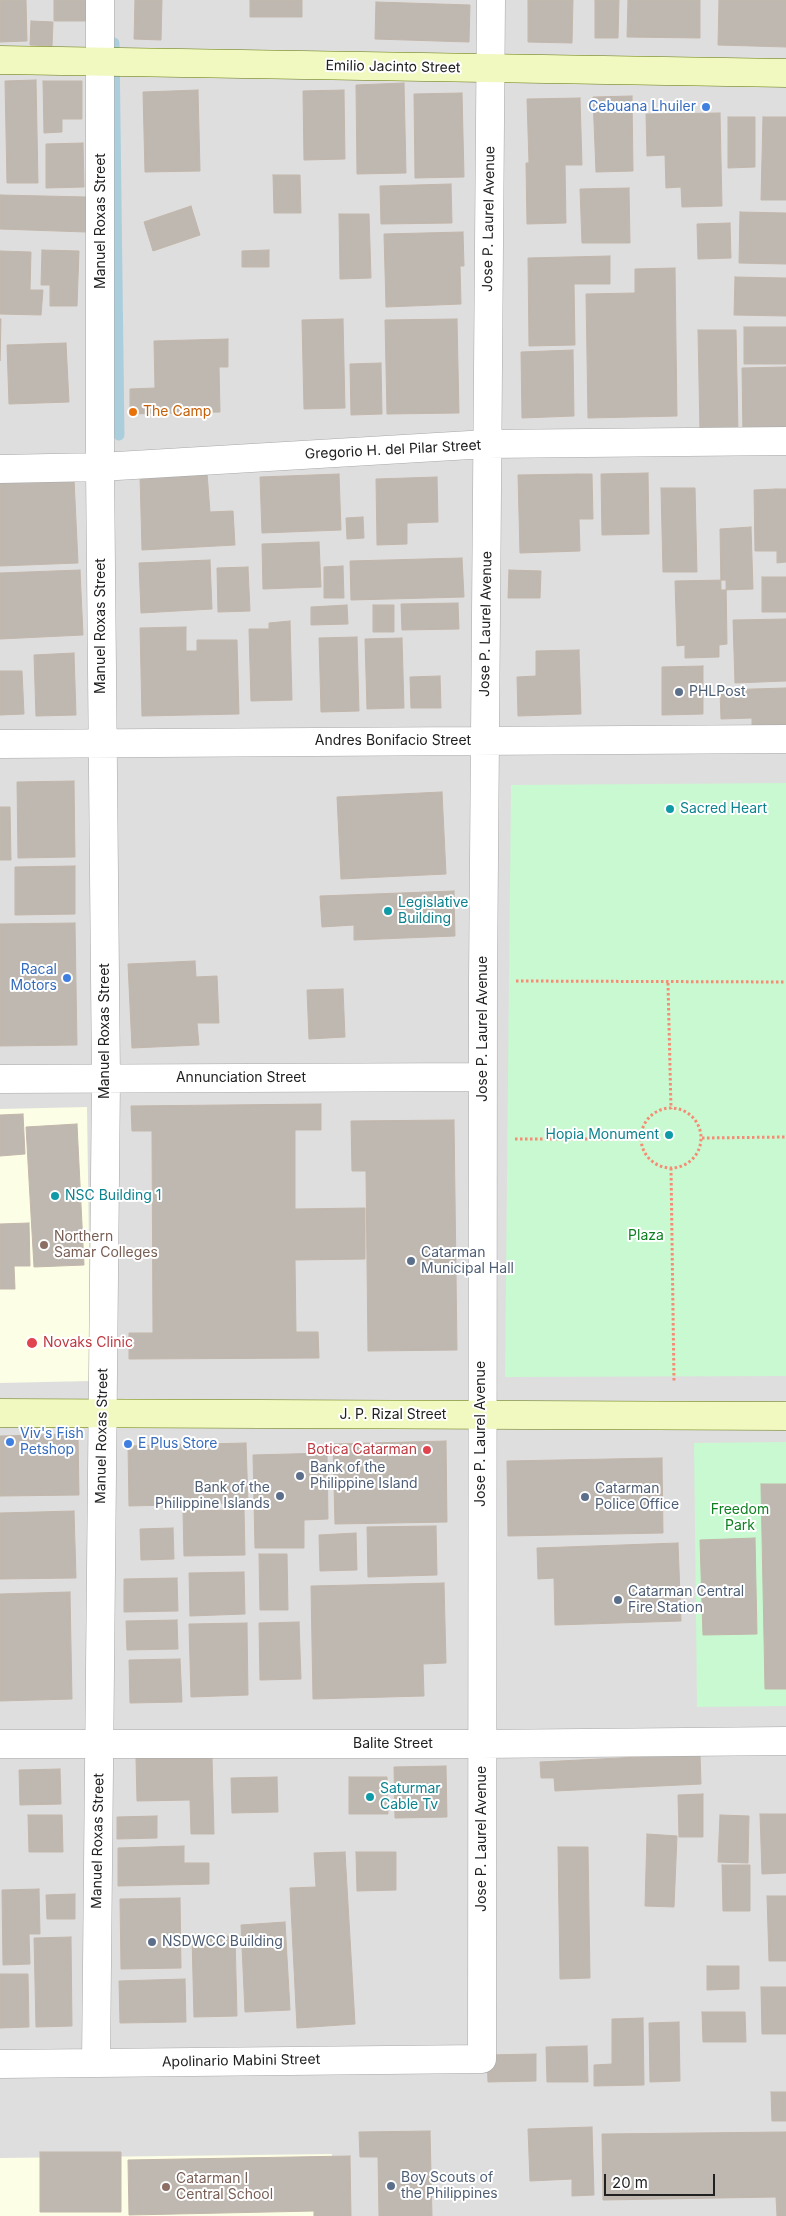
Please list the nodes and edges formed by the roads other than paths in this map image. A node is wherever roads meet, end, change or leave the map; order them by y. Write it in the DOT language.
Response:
graph roads {
  1 [pos="100,0"];
  2 [pos="492,0"];
  3 [pos="0,60"];
  4 [pos="101,63"];
  5 [pos="491,69"];
  6 [pos="786,73"];
  7 [pos="786,441"];
  8 [pos="487,444"];
  9 [pos="100,466"];
  10 [pos="0,468"];
  11 [pos="786,739"];
  12 [pos="485,740"];
  13 [pos="102,743"];
  14 [pos="0,744"];
  15 [pos="483,1077"];
  16 [pos="0,1079"];
  17 [pos="106,1079"];
  18 [pos="0,1413"];
  19 [pos="103,1413"];
  20 [pos="481,1415"];
  21 [pos="786,1416"];
  22 [pos="786,1740"];
  23 [pos="0,1744"];
  24 [pos="99,1744"];
  25 [pos="482,1744"];
  26 [pos="482,2059"];
  27 [pos="96,2063"];
  28 [pos="0,2064"];
  1 -- 4 [label="street, Manuel Roxas Street"];
  2 -- 5 [label="street, Jose P. Laurel Avenue"];
  3 -- 4 [label="main road, Emilio Jacinto Street"];
  4 -- 5 [label="main road, Emilio Jacinto Street"];
  4 -- 9 [label="street, Manuel Roxas Street"];
  5 -- 6 [label="main road, Emilio Jacinto Street"];
  5 -- 8 [label="street, Jose P. Laurel Avenue"];
  7 -- 8 [label="street, Gregorio H. del Pilar Street"];
  8 -- 9 [label="street, Gregorio H. del Pilar Street"];
  8 -- 12 [label="street, Jose P. Laurel Avenue"];
  9 -- 10 [label="street, Gregorio H. del Pilar Street"];
  9 -- 13 [label="street, Manuel Roxas Street"];
  11 -- 12 [label="street, Andres Bonifacio Street"];
  12 -- 13 [label="street, Andres Bonifacio Street"];
  12 -- 15 [label="street, Jose P. Laurel Avenue"];
  13 -- 14 [label="street, Andres Bonifacio Street"];
  13 -- 17 [label="street, Manuel Roxas Street"];
  15 -- 17 [label="street, Annunciation Street"];
  15 -- 20 [label="street, Jose P. Laurel Avenue"];
  16 -- 17 [label="street, Annunciation Street"];
  17 -- 19 [label="street, Manuel Roxas Street"];
  18 -- 19 [label="main road, J. P. Rizal Street"];
  19 -- 20 [label="main road, J. P. Rizal Street"];
  19 -- 24 [label="street, Manuel Roxas Street"];
  20 -- 21 [label="main road, J. P. Rizal Street"];
  20 -- 25 [label="street, Jose P. Laurel Avenue"];
  22 -- 25 [label="street, Balite Street"];
  23 -- 24 [label="street, Balite Street"];
  24 -- 25 [label="street, Balite Street"];
  24 -- 27 [label="street, Manuel Roxas Street"];
  25 -- 26 [label="street, Jose P. Laurel Avenue"];
  26 -- 27 [label="street, Apolinario Mabini Street"];
  27 -- 28 [label="street, Apolinario Mabini Street"];
}
